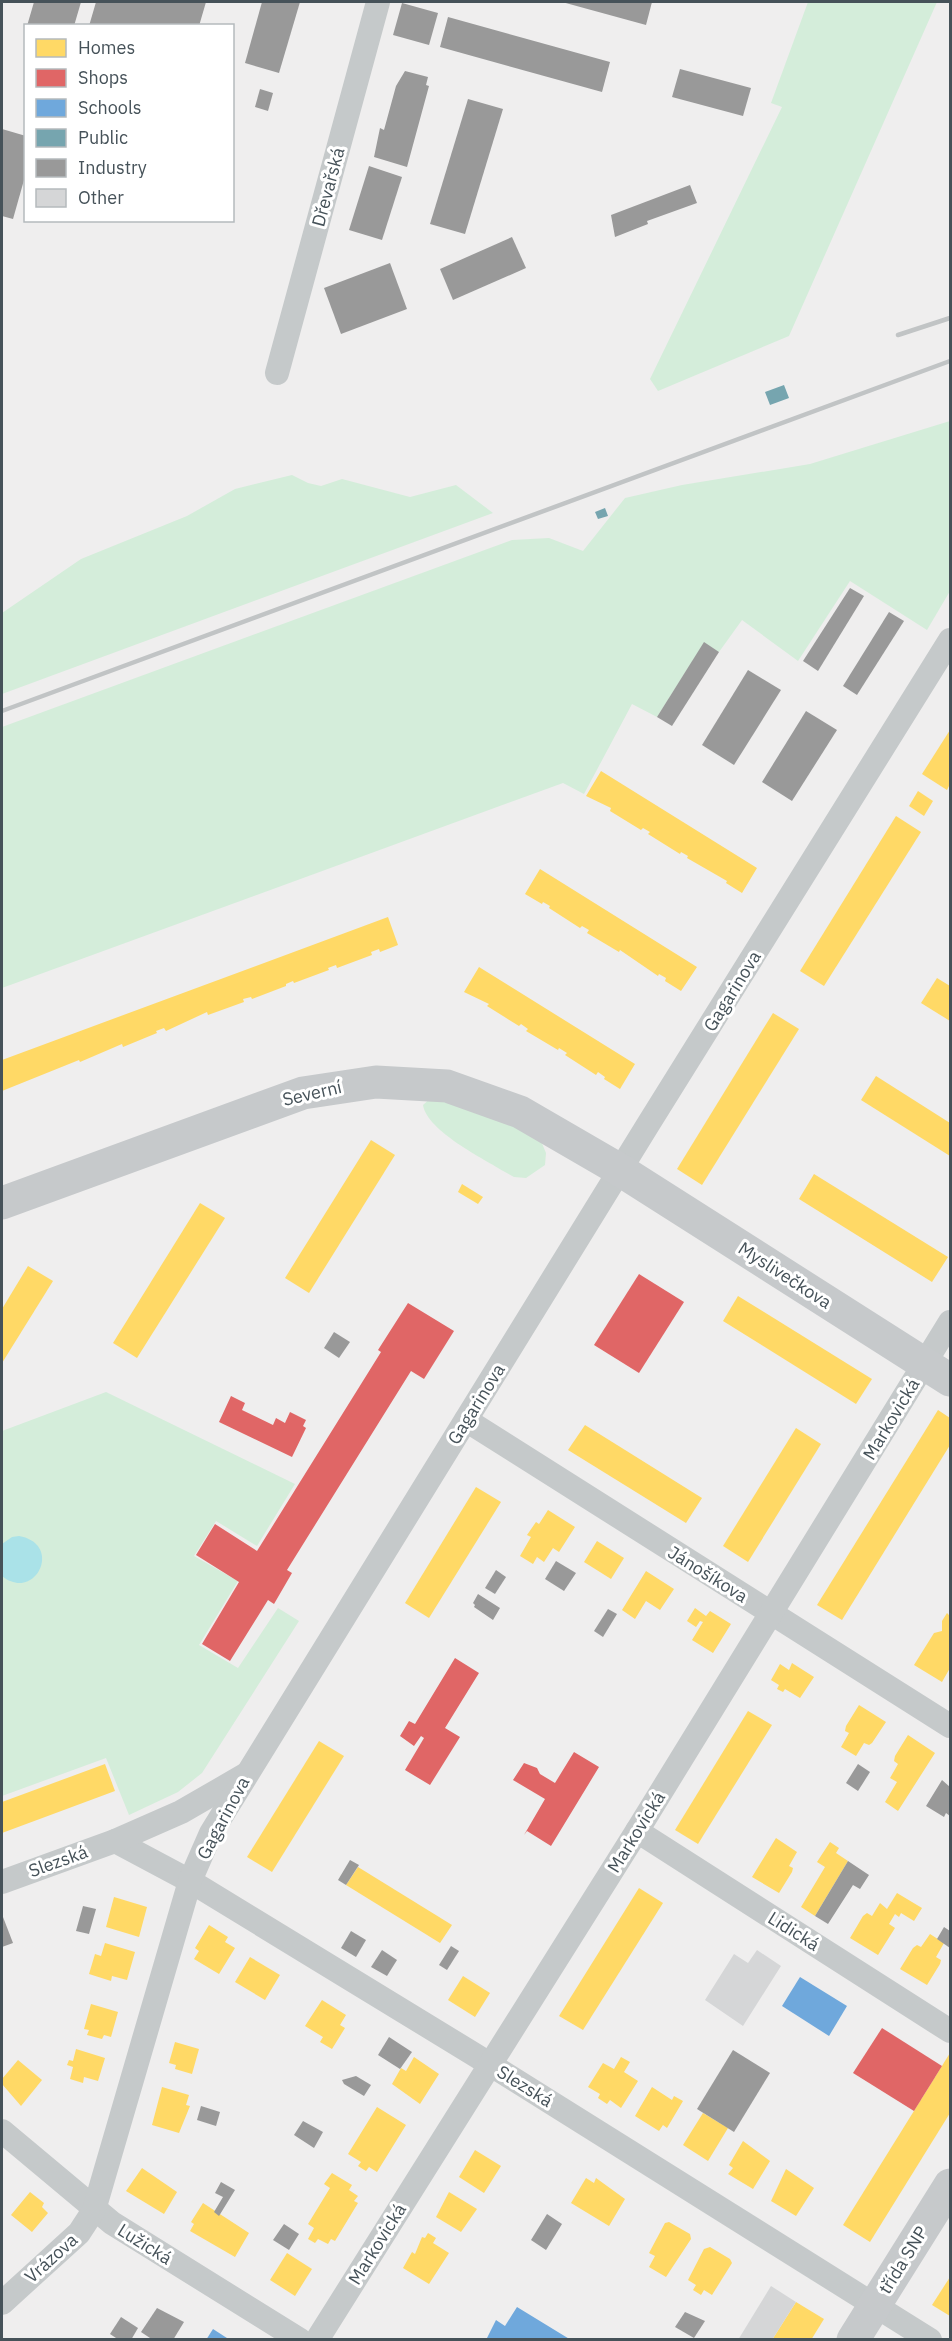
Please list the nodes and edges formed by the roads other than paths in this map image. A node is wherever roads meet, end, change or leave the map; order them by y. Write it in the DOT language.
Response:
graph roads {
  1 [pos="378,2"];
  2 [pos="277,373"];
  3 [pos="951,640"];
  4 [pos="620,1170"];
  5 [pos="2,1203"];
  6 [pos="951,1322"];
  7 [pos="937,1372"];
  8 [pos="466,1420"];
  9 [pos="771,1614"];
  10 [pos="951,1726"];
  11 [pos="247,1774"];
  12 [pos="637,1831"];
  13 [pos="115,1840"];
  14 [pos="190,1881"];
  15 [pos="2,1882"];
  16 [pos="949,2026"];
  17 [pos="490,2064"];
  18 [pos="2,2132"];
  19 [pos="951,2185"];
  20 [pos="94,2210"];
  21 [pos="2,2303"];
  22 [pos="875,2305"];
  23 [pos="300,2340"];
  24 [pos="317,2340"];
  25 [pos="854,2340"];
  26 [pos="930,2340"];
  1 -- 2 [label="street, Dřevařská"];
  3 -- 4 [label="street, Gagarinova"];
  4 -- 5 [label="street, Severní"];
  4 -- 7 [label="street, Myslivečkova"];
  4 -- 8 [label="street, Gagarinova"];
  6 -- 7 [label="street, Markovická"];
  7 -- 9 [label="street, Markovická"];
  8 -- 9 [label="street, Jánošíkova"];
  8 -- 11 [label="street, Gagarinova"];
  9 -- 10 [label="street, Jánošíkova"];
  9 -- 12 [label="street, Markovická"];
  11 -- 13 [label="street, Slezská"];
  11 -- 14 [label="street, Gagarinova"];
  12 -- 16 [label="street, Lidická"];
  12 -- 17 [label="street, Markovická"];
  13 -- 14 [label="street, Slezská"];
  13 -- 15 [label="street, Slezská"];
  14 -- 17 [label="street, Slezská"];
  14 -- 20 [label="street, Gagarinova"];
  17 -- 22 [label="street, Slezská"];
  17 -- 24 [label="street, Markovická"];
  18 -- 20 [label="street, Lužická"];
  19 -- 22 [label="street, třída SNP"];
  20 -- 21 [label="street, Vrázova"];
  20 -- 23 [label="street, Lužická"];
  22 -- 25 [label="street, třída SNP"];
  22 -- 26 [label="street, Slezská"];
}
